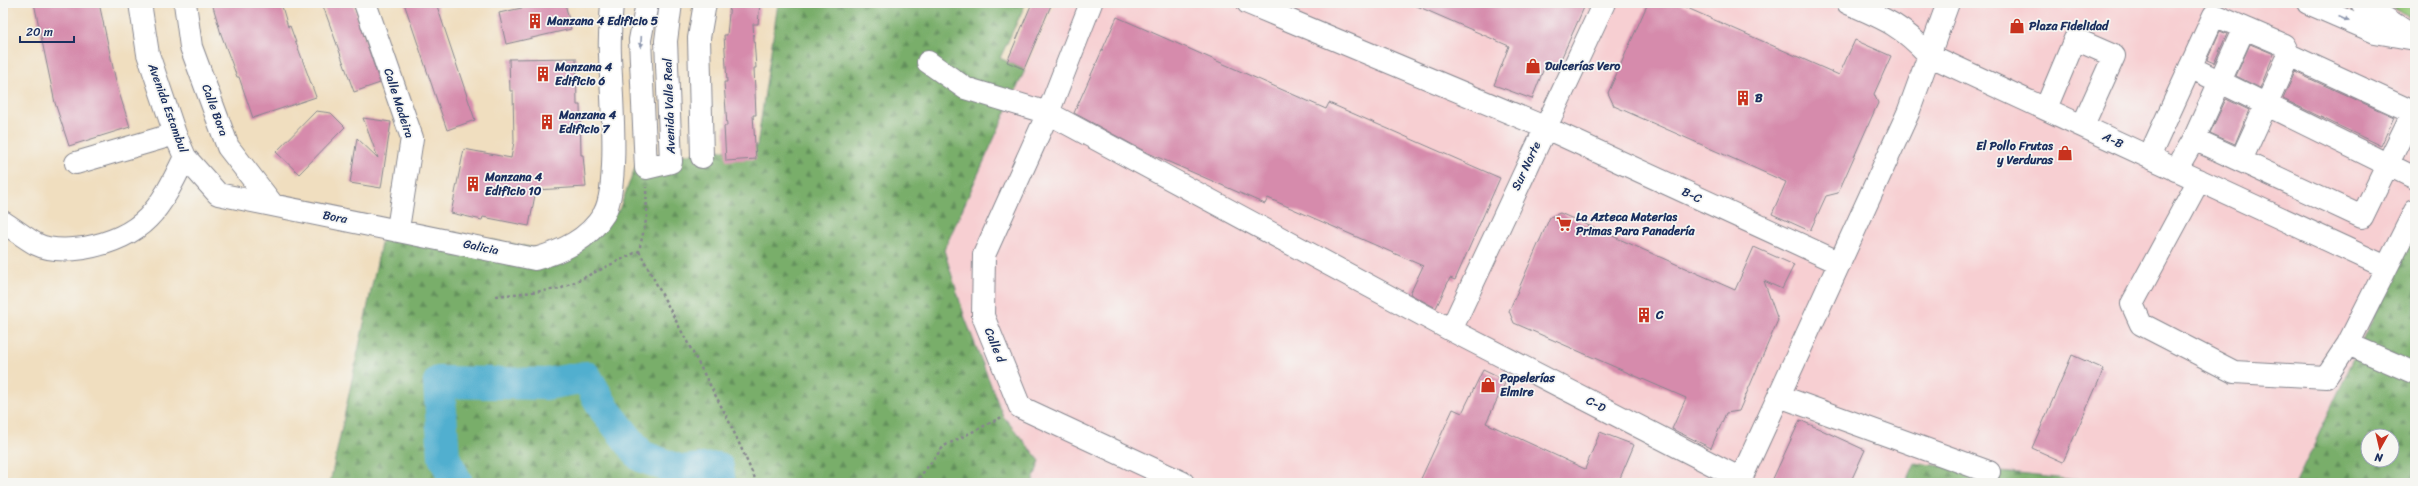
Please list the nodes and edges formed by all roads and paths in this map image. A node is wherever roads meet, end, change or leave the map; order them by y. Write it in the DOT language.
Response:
graph roads {
  1 [pos="140,3"];
  2 [pos="185,3"];
  3 [pos="365,3"];
  4 [pos="612,3"];
  5 [pos="647,3"];
  6 [pos="671,3"];
  7 [pos="705,3"];
  8 [pos="1091,3"];
  9 [pos="1248,3"];
  10 [pos="1604,3"];
  11 [pos="1848,3"];
  12 [pos="1948,3"];
  13 [pos="2308,3"];
  14 [pos="2362,3"];
  15 [pos="2244,28"];
  16 [pos="2415,39"];
  17 [pos="2289,54"];
  18 [pos="1929,55"];
  19 [pos="928,62"];
  20 [pos="2190,67"];
  21 [pos="2220,82"];
  22 [pos="2265,104"];
  23 [pos="2046,108"];
  24 [pos="1048,113"];
  25 [pos="2083,125"];
  26 [pos="1544,127"];
  27 [pos="175,134"];
  28 [pos="2194,139"];
  29 [pos="185,157"];
  30 [pos="702,157"];
  31 [pos="2148,157"];
  32 [pos="2241,160"];
  33 [pos="76,163"];
  34 [pos="2387,164"];
  35 [pos="2176,170"];
  36 [pos="2415,178"];
  37 [pos="2199,180"];
  38 [pos="273,205"];
  39 [pos="2415,211"];
  40 [pos="3,222"];
  41 [pos="398,229"];
  42 [pos="638,250"];
  43 [pos="1840,263"];
  44 [pos="2386,267"];
  45 [pos="1450,330"];
  46 [pos="2348,344"];
  47 [pos="2415,373"];
  48 [pos="1779,396"];
  49 [pos="1020,407"];
  50 [pos="1989,472"];
  51 [pos="1740,481"];
  52 [pos="758,483"];
  53 [pos="915,483"];
  54 [pos="1184,483"];
  1 -- 27 [label="street, Avenida Estambul"];
  2 -- 38 [label="street, Calle Bora"];
  3 -- 41 [label="street, Calle Madeira"];
  4 -- 41 [label="street, Galicia"];
  5 -- 6 [label="street, Avenida Valle Real, one-way"];
  7 -- 30 [label="street"];
  8 -- 24 [label="street, Calle d"];
  9 -- 26 [label="street, B-C"];
  10 -- 26 [label="street, Sur Norte"];
  11 -- 18 [label="street, A-B"];
  12 -- 18 [label="street"];
  13 -- 16 [label="street, one-way"];
  14 -- 16 [label="street"];
  15 -- 17 [label="street"];
  15 -- 20 [label="street"];
  15 -- 21 [label="street"];
  17 -- 22 [label="street"];
  17 -- 34 [label="street"];
  18 -- 23 [label="street, A-B"];
  18 -- 43 [label="street"];
  19 -- 24 [label="street, C-D"];
  20 -- 21 [label="street"];
  20 -- 31 [label="street"];
  21 -- 22 [label="street"];
  21 -- 28 [label="street"];
  22 -- 32 [label="street"];
  22 -- 34 [label="street"];
  23 -- 25 [label="street, A-B"];
  23 -- 25 [label="street"];
  24 -- 45 [label="street, C-D"];
  24 -- 49 [label="street, Calle d"];
  25 -- 31 [label="street, A-B"];
  26 -- 43 [label="street, B-C"];
  26 -- 45 [label="street, Sur Norte"];
  27 -- 29 [label="street, Avenida Estambul"];
  27 -- 33 [label="street"];
  28 -- 32 [label="street"];
  28 -- 35 [label="street"];
  29 -- 38 [label="street, Avenida Estambul"];
  29 -- 40 [label="street"];
  31 -- 35 [label="street, A-B"];
  32 -- 34 [label="street"];
  34 -- 36 [label="street"];
  35 -- 37 [label="street, A-B"];
  37 -- 44 [label="street, A-B"];
  37 -- 46 [label="street"];
  38 -- 41 [label="street, Bora"];
  39 -- 44 [label="street"];
  42 -- 52 [label="path"];
  43 -- 48 [label="street"];
  44 -- 46 [label="street"];
  45 -- 51 [label="street, C-D"];
  46 -- 47 [label="street"];
  48 -- 50 [label="street"];
  48 -- 51 [label="street"];
  49 -- 53 [label="path"];
  49 -- 54 [label="street"];
}
